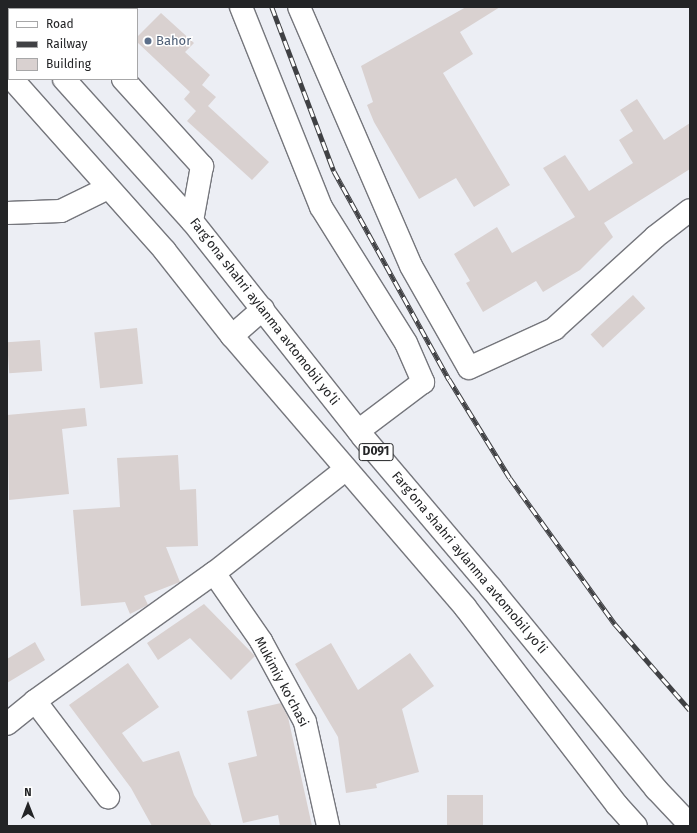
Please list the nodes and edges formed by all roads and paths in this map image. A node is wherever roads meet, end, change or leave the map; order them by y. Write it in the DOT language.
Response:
graph roads {
  1 [pos="241,7"];
  2 [pos="299,7"];
  3 [pos="13,80"];
  4 [pos="65,80"];
  5 [pos="124,80"];
  6 [pos="108,188"];
  7 [pos="690,210"];
  8 [pos="7,213"];
  9 [pos="192,220"];
  10 [pos="263,308"];
  11 [pos="232,336"];
  12 [pos="358,431"];
  13 [pos="346,469"];
  14 [pos="214,573"];
  15 [pos="35,701"];
  16 [pos="8,720"];
  17 [pos="108,797"];
  18 [pos="690,825"];
  19 [pos="328,826"];
  20 [pos="636,826"];
  1 -- 12 [label="main road"];
  2 -- 7 [label="main road"];
  3 -- 6 [label="main road, D091"];
  4 -- 9 [label="main road, Fargʻona shahri aylanma avtomobil yoʻli / D091"];
  5 -- 9 [label="main road"];
  6 -- 8 [label="main road"];
  6 -- 11 [label="main road, D091"];
  9 -- 10 [label="main road, Fargʻona shahri aylanma avtomobil yoʻli / D091"];
  10 -- 11 [label="main road"];
  10 -- 12 [label="main road, Fargʻona shahri aylanma avtomobil yoʻli / D091"];
  11 -- 13 [label="main road, D091"];
  12 -- 18 [label="main road, Fargʻona shahri aylanma avtomobil yoʻli / D091"];
  13 -- 14 [label="main road"];
  13 -- 20 [label="main road, D091"];
  14 -- 15 [label="main road"];
  14 -- 19 [label="main road, Mukimiy ko'chasi"];
  15 -- 16 [label="main road"];
  15 -- 17 [label="main road"];
}
